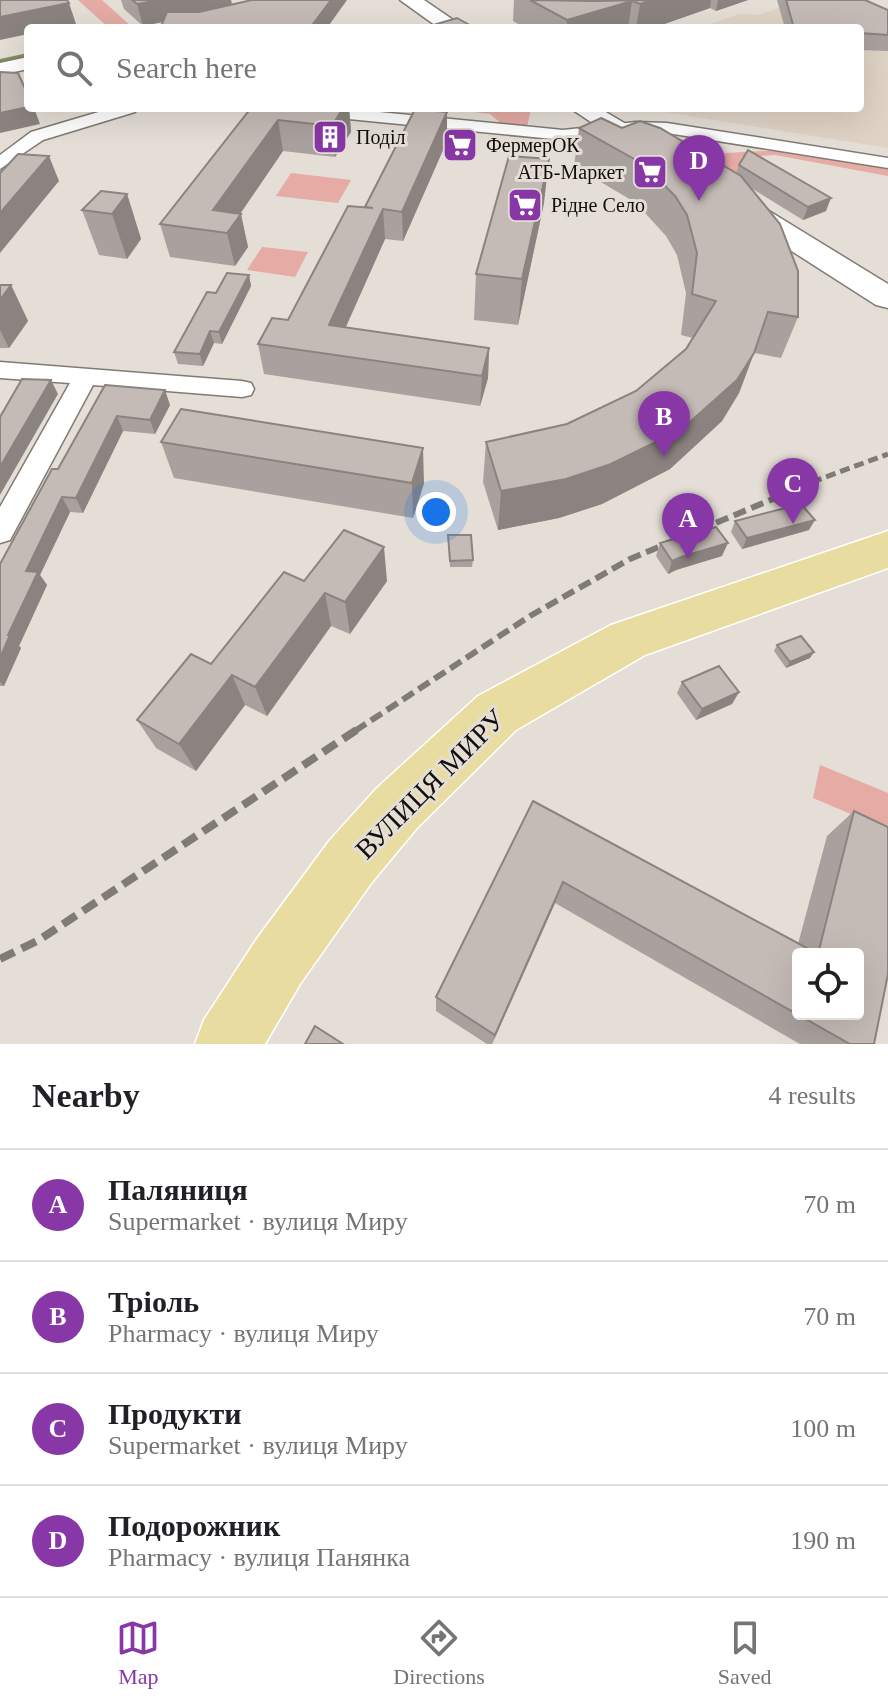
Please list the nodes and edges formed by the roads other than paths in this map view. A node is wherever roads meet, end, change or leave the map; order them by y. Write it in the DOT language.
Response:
graph roads {
  1 [pos="410,0"];
  2 [pos="448,24"];
  3 [pos="24,64"];
  4 [pos="0,69"];
  5 [pos="116,112"];
  6 [pos="328,112"];
  7 [pos="588,112"];
  8 [pos="615,129"];
  9 [pos="888,163"];
  10 [pos="0,164"];
  11 [pos="678,167"];
  12 [pos="718,192"];
  13 [pos="888,298"];
  14 [pos="0,370"];
  15 [pos="86,377"];
  16 [pos="242,389"];
  17 [pos="0,532"];
  18 [pos="888,549"];
  19 [pos="228,1044"];
  1 -- 2 [label="main road"];
  3 -- 4 [label="street"];
  5 -- 10 [label="street"];
  6 -- 8 [label="street"];
  7 -- 8 [label="main road"];
  8 -- 9 [label="street"];
  8 -- 11 [label="main road"];
  12 -- 13 [label="main road"];
  14 -- 15 [label="street"];
  15 -- 16 [label="street"];
  15 -- 17 [label="street"];
  18 -- 19 [label="main road, ВУЛИЦЯ МИРУ"];
}
